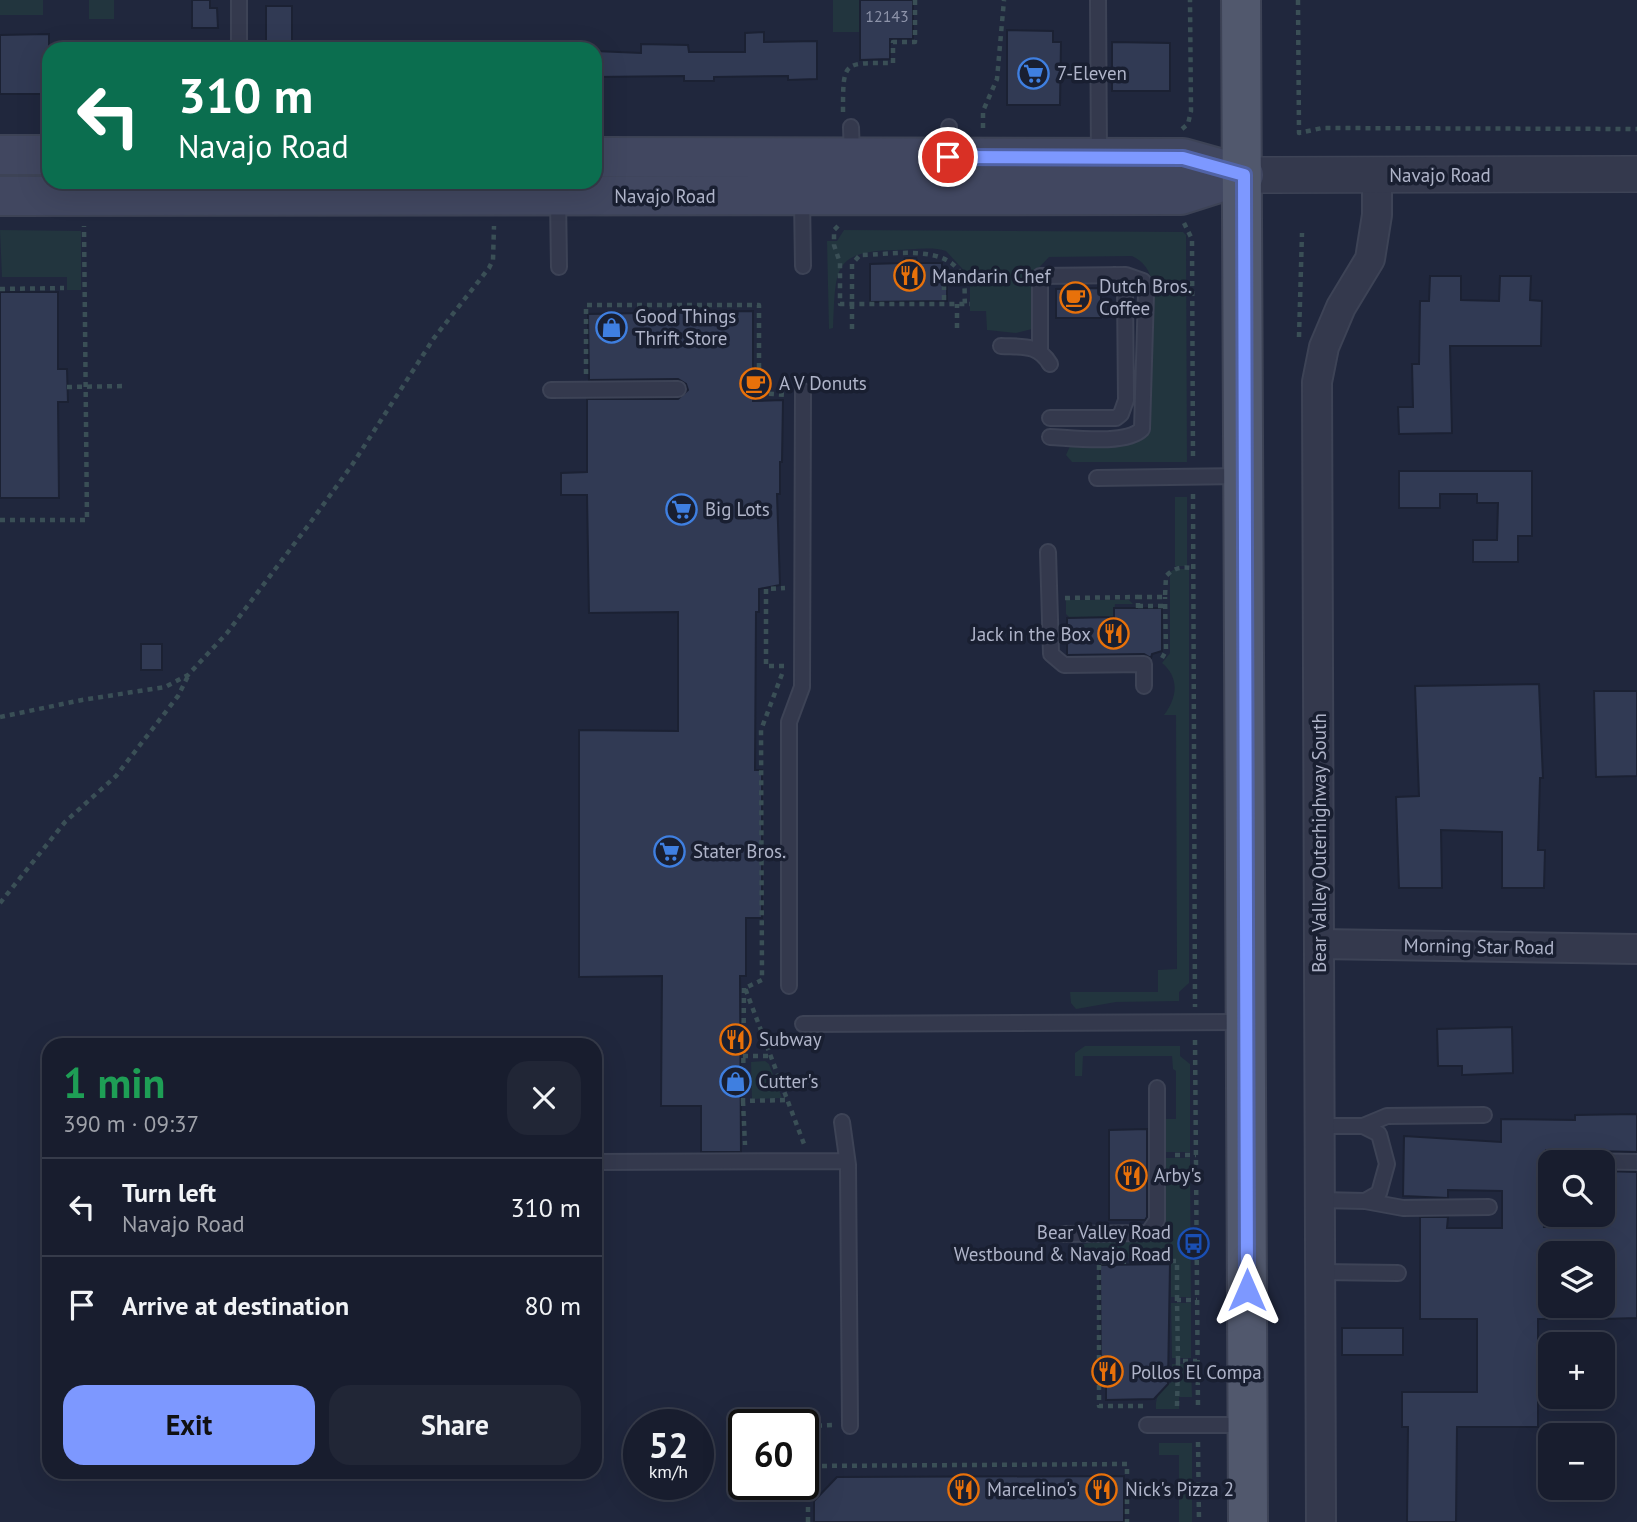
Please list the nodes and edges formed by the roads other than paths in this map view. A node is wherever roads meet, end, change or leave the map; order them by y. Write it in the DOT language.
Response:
graph roads {
  1 [pos="239,0"];
  2 [pos="1098,0"];
  3 [pos="1241,0"];
  4 [pos="239,42"];
  5 [pos="0,155"];
  6 [pos="42,155"];
  7 [pos="1099,157"];
  8 [pos="602,158"];
  9 [pos="1637,174"];
  10 [pos="1244,175"];
  11 [pos="1377,176"];
  12 [pos="802,186"];
  13 [pos="602,188"];
  14 [pos="558,189"];
  15 [pos="0,196"];
  16 [pos="803,266"];
  17 [pos="559,267"];
  18 [pos="1114,275"];
  19 [pos="1001,345"];
  20 [pos="1040,351"];
  21 [pos="1050,364"];
  22 [pos="678,389"];
  23 [pos="551,390"];
  24 [pos="803,391"];
  25 [pos="1050,418"];
  26 [pos="1050,437"];
  27 [pos="1245,477"];
  28 [pos="1097,478"];
  29 [pos="1048,552"];
  30 [pos="1144,686"];
  31 [pos="1320,944"];
  32 [pos="1637,949"];
  33 [pos="789,986"];
  34 [pos="1246,1022"];
  35 [pos="803,1024"];
  36 [pos="1157,1088"];
  37 [pos="1484,1115"];
  38 [pos="842,1122"];
  39 [pos="1320,1126"];
  40 [pos="1363,1126"];
  41 [pos="847,1161"];
  42 [pos="602,1162"];
  43 [pos="1615,1162"];
  44 [pos="1637,1162"];
  45 [pos="1320,1200"];
  46 [pos="1365,1202"];
  47 [pos="1489,1207"];
  48 [pos="1064,1234"];
  49 [pos="1321,1272"];
  50 [pos="1398,1273"];
  51 [pos="1147,1425"];
  52 [pos="1247,1425"];
  53 [pos="850,1426"];
  54 [pos="1248,1522"];
  55 [pos="1321,1522"];
  1 -- 4 [label="lane"];
  2 -- 7 [label="lane"];
  3 -- 10 [label="main road"];
  5 -- 6 [label="main road"];
  7 -- 10 [label="main road, Navajo Road"];
  7 -- 12 [label="main road, Navajo Road"];
  8 -- 12 [label="main road, Navajo Road"];
  9 -- 11 [label="street, Navajo Road"];
  10 -- 11 [label="street, Navajo Road"];
  10 -- 12 [label="main road, Navajo Road"];
  10 -- 27 [label="main road"];
  11 -- 31 [label="street, Bear Valley Outerhighway South"];
  12 -- 13 [label="main road, Navajo Road"];
  12 -- 16 [label="lane"];
  14 -- 15 [label="main road, Navajo Road"];
  14 -- 17 [label="lane"];
  18 -- 20 [label="lane"];
  18 -- 25 [label="lane"];
  18 -- 26 [label="lane"];
  19 -- 20 [label="lane"];
  20 -- 21 [label="lane"];
  22 -- 23 [label="lane"];
  24 -- 33 [label="lane"];
  27 -- 28 [label="lane"];
  27 -- 34 [label="main road"];
  29 -- 30 [label="lane"];
  31 -- 32 [label="street, Morning Star Road"];
  31 -- 39 [label="street, Bear Valley Outerhighway South"];
  34 -- 35 [label="lane"];
  34 -- 52 [label="main road"];
  36 -- 48 [label="lane"];
  37 -- 40 [label="lane"];
  38 -- 41 [label="lane"];
  39 -- 40 [label="lane"];
  39 -- 45 [label="street, Bear Valley Outerhighway South"];
  40 -- 46 [label="lane"];
  41 -- 42 [label="lane"];
  41 -- 53 [label="lane"];
  43 -- 44 [label="lane"];
  45 -- 46 [label="lane"];
  45 -- 49 [label="street, Bear Valley Outerhighway South"];
  46 -- 47 [label="lane"];
  49 -- 50 [label="lane"];
  49 -- 55 [label="street, Bear Valley Outerhighway South"];
  51 -- 52 [label="lane"];
  52 -- 54 [label="main road"];
}
